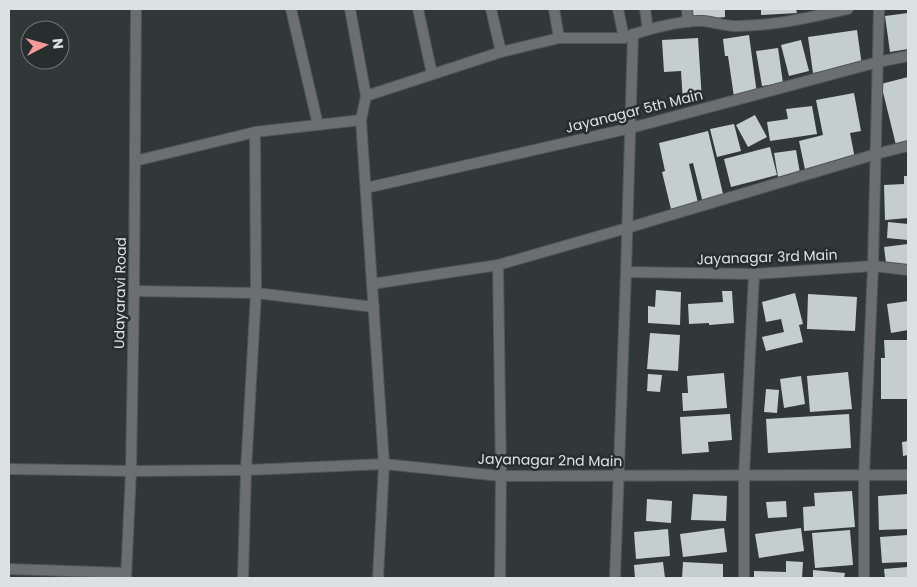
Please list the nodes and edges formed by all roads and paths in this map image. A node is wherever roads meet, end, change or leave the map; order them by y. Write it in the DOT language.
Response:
graph roads {
  1 [pos="136,9"];
  2 [pos="291,9"];
  3 [pos="350,9"];
  4 [pos="418,9"];
  5 [pos="491,9"];
  6 [pos="554,9"];
  7 [pos="618,9"];
  8 [pos="645,9"];
  9 [pos="687,9"];
  10 [pos="848,9"];
  11 [pos="879,9"];
  12 [pos="808,13"];
  13 [pos="688,22"];
  14 [pos="648,30"];
  15 [pos="628,36"];
  16 [pos="559,38"];
  17 [pos="501,52"];
  18 [pos="908,56"];
  19 [pos="878,62"];
  20 [pos="432,74"];
  21 [pos="366,96"];
  22 [pos="361,120"];
  23 [pos="318,125"];
  24 [pos="631,128"];
  25 [pos="255,132"];
  26 [pos="908,146"];
  27 [pos="876,154"];
  28 [pos="135,161"];
  29 [pos="366,188"];
  30 [pos="627,228"];
  31 [pos="498,265"];
  32 [pos="873,266"];
  33 [pos="908,270"];
  34 [pos="626,272"];
  35 [pos="754,274"];
  36 [pos="372,284"];
  37 [pos="134,292"];
  38 [pos="256,293"];
  39 [pos="374,307"];
  40 [pos="384,464"];
  41 [pos="9,469"];
  42 [pos="246,470"];
  43 [pos="131,471"];
  44 [pos="744,475"];
  45 [pos="864,475"];
  46 [pos="908,475"];
  47 [pos="501,476"];
  48 [pos="619,476"];
  49 [pos="9,569"];
  50 [pos="126,575"];
  51 [pos="243,578"];
  52 [pos="378,578"];
  53 [pos="500,578"];
  54 [pos="615,578"];
  55 [pos="744,578"];
  56 [pos="864,578"];
  1 -- 28 [label="street, Udayaravi Road"];
  2 -- 23 [label="street"];
  3 -- 21 [label="street"];
  4 -- 20 [label="street"];
  5 -- 17 [label="street"];
  6 -- 16 [label="street"];
  7 -- 15 [label="street"];
  8 -- 14 [label="street"];
  9 -- 13 [label="street"];
  10 -- 12 [label="street"];
  11 -- 19 [label="street"];
  12 -- 13 [label="street"];
  13 -- 14 [label="street"];
  14 -- 15 [label="street"];
  15 -- 16 [label="street"];
  15 -- 24 [label="street"];
  16 -- 17 [label="street"];
  17 -- 20 [label="street"];
  18 -- 19 [label="street, Jayanagar 5th Main"];
  19 -- 24 [label="street, Jayanagar 5th Main"];
  19 -- 27 [label="street"];
  20 -- 21 [label="street"];
  21 -- 22 [label="street"];
  22 -- 23 [label="street"];
  22 -- 29 [label="street"];
  23 -- 25 [label="street"];
  24 -- 29 [label="street, Jayanagar 5th Main"];
  24 -- 30 [label="street"];
  25 -- 28 [label="street"];
  25 -- 38 [label="street"];
  26 -- 27 [label="street"];
  27 -- 30 [label="street"];
  27 -- 32 [label="street"];
  28 -- 37 [label="street, Udayaravi Road"];
  29 -- 36 [label="street"];
  30 -- 31 [label="street"];
  30 -- 34 [label="street"];
  31 -- 36 [label="street"];
  31 -- 47 [label="street"];
  32 -- 33 [label="street, Jayanagar 3rd Main"];
  32 -- 35 [label="street, Jayanagar 3rd Main"];
  32 -- 45 [label="street"];
  34 -- 35 [label="street, Jayanagar 3rd Main"];
  34 -- 48 [label="street"];
  35 -- 44 [label="street"];
  36 -- 39 [label="street"];
  37 -- 38 [label="street"];
  37 -- 43 [label="street, Udayaravi Road"];
  38 -- 39 [label="street"];
  38 -- 42 [label="street"];
  39 -- 40 [label="street"];
  40 -- 42 [label="street, Jayanagar 2nd Main"];
  40 -- 47 [label="street, Jayanagar 2nd Main"];
  40 -- 52 [label="street"];
  41 -- 43 [label="street, Jayanagar 2nd Main"];
  42 -- 43 [label="street, Jayanagar 2nd Main"];
  42 -- 51 [label="street"];
  43 -- 50 [label="street, Udayaravi Road"];
  44 -- 45 [label="street, Jayanagar 2nd Main"];
  44 -- 48 [label="street, Jayanagar 2nd Main"];
  44 -- 55 [label="street"];
  45 -- 46 [label="street, Jayanagar 2nd Main"];
  45 -- 56 [label="street"];
  47 -- 48 [label="street, Jayanagar 2nd Main"];
  47 -- 53 [label="street"];
  48 -- 54 [label="street"];
  49 -- 50 [label="street"];
}
